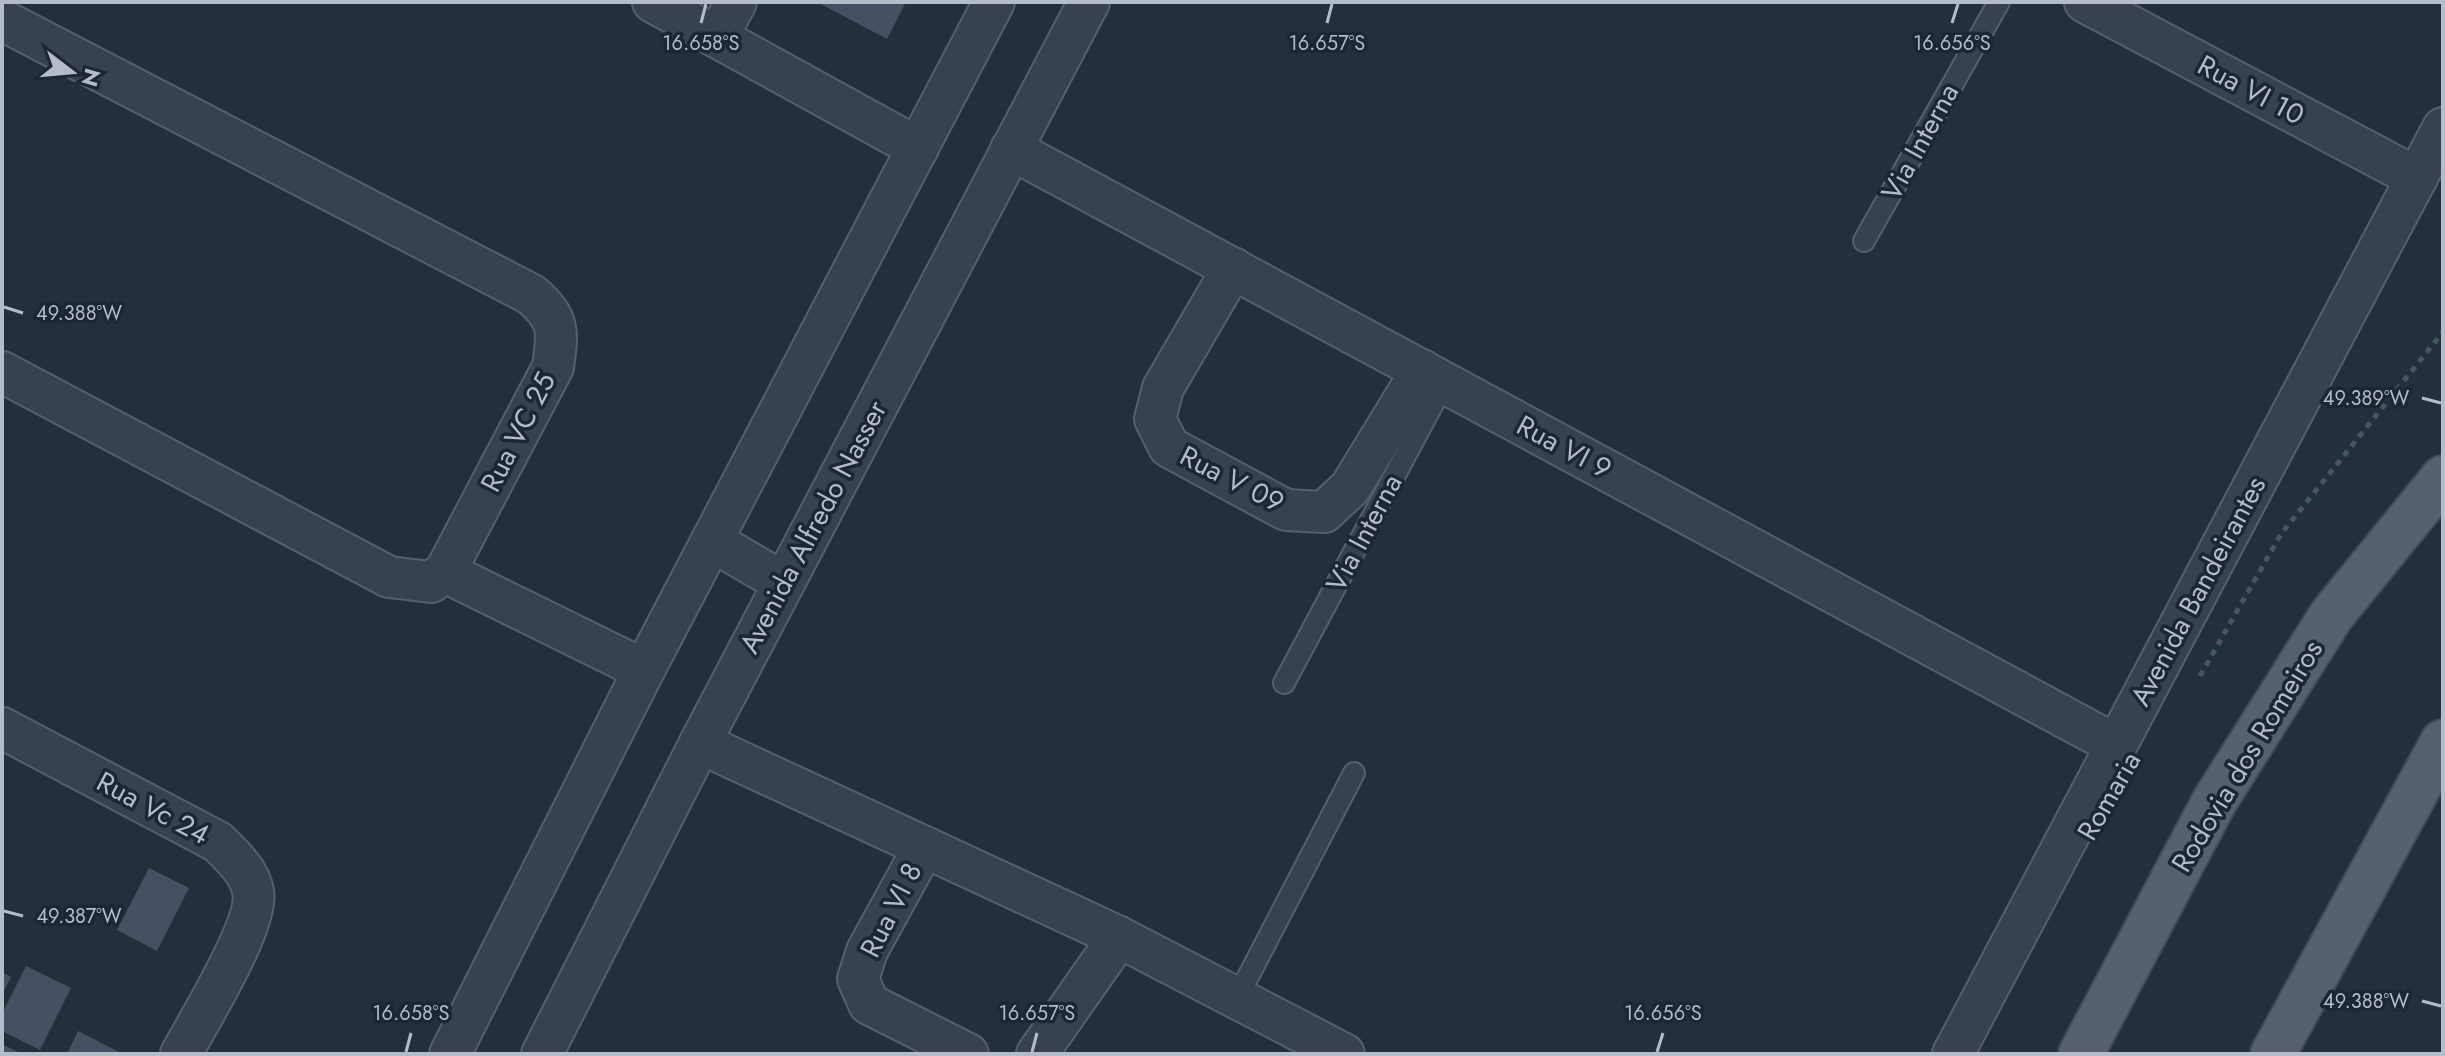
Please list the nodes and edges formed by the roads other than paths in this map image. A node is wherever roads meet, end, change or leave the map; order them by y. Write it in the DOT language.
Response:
graph roads {
  1 [pos="653,2"];
  2 [pos="994,2"];
  3 [pos="1089,2"];
  4 [pos="1999,2"];
  5 [pos="2085,2"];
  6 [pos="727,19"];
  7 [pos="2,20"];
  8 [pos="2443,128"];
  9 [pos="918,148"];
  10 [pos="1011,149"];
  11 [pos="2417,178"];
  12 [pos="1864,241"];
  13 [pos="1233,268"];
  14 [pos="2,372"];
  15 [pos="1433,376"];
  16 [pos="2443,478"];
  17 [pos="712,541"];
  18 [pos="445,572"];
  19 [pos="784,583"];
  20 [pos="644,670"];
  21 [pos="1284,683"];
  22 [pos="2,728"];
  23 [pos="2443,742"];
  24 [pos="700,743"];
  25 [pos="2116,745"];
  26 [pos="1354,773"];
  27 [pos="924,847"];
  28 [pos="1119,937"];
  29 [pos="1237,998"];
  30 [pos="2091,1047"];
  31 [pos="181,1054"];
  32 [pos="450,1054"];
  33 [pos="542,1054"];
  34 [pos="968,1054"];
  35 [pos="1037,1054"];
  36 [pos="1344,1054"];
  37 [pos="1953,1054"];
  38 [pos="2273,1054"];
  1 -- 6 [label="street"];
  2 -- 9 [label="street"];
  3 -- 10 [label="street, Avenida Alfredo Nasser"];
  4 -- 12 [label="lane, Via Interna"];
  5 -- 11 [label="street, Rua VI 10"];
  6 -- 9 [label="street"];
  7 -- 18 [label="street, Rua VC 25"];
  8 -- 11 [label="street, Avenida Bandeirantes"];
  9 -- 17 [label="street"];
  10 -- 13 [label="street, Rua VI 9"];
  10 -- 19 [label="street, Avenida Alfredo Nasser"];
  11 -- 25 [label="street, Avenida Bandeirantes"];
  13 -- 15 [label="street, Rua VI 9"];
  13 -- 15 [label="street, Rua V 09"];
  14 -- 18 [label="street"];
  15 -- 21 [label="lane, Via Interna"];
  15 -- 25 [label="street, Rua VI 9"];
  16 -- 30 [label="main road, Rodovia dos Romeiros"];
  17 -- 19 [label="street"];
  17 -- 20 [label="street"];
  18 -- 20 [label="street"];
  19 -- 24 [label="street, Avenida Alfredo Nasser"];
  20 -- 32 [label="street"];
  22 -- 31 [label="street, Rua Vc 24"];
  23 -- 38 [label="main road"];
  24 -- 27 [label="street, Rua VI 8"];
  24 -- 33 [label="street, Avenida Alfredo Nasser"];
  25 -- 37 [label="street, Avenida Bandeirantes"];
  26 -- 29 [label="lane"];
  27 -- 28 [label="street, Rua VI 8"];
  27 -- 34 [label="street, Rua VI 8"];
  28 -- 29 [label="street, Rua VI 8"];
  28 -- 35 [label="street"];
  29 -- 36 [label="street, Rua VI 8"];
}
